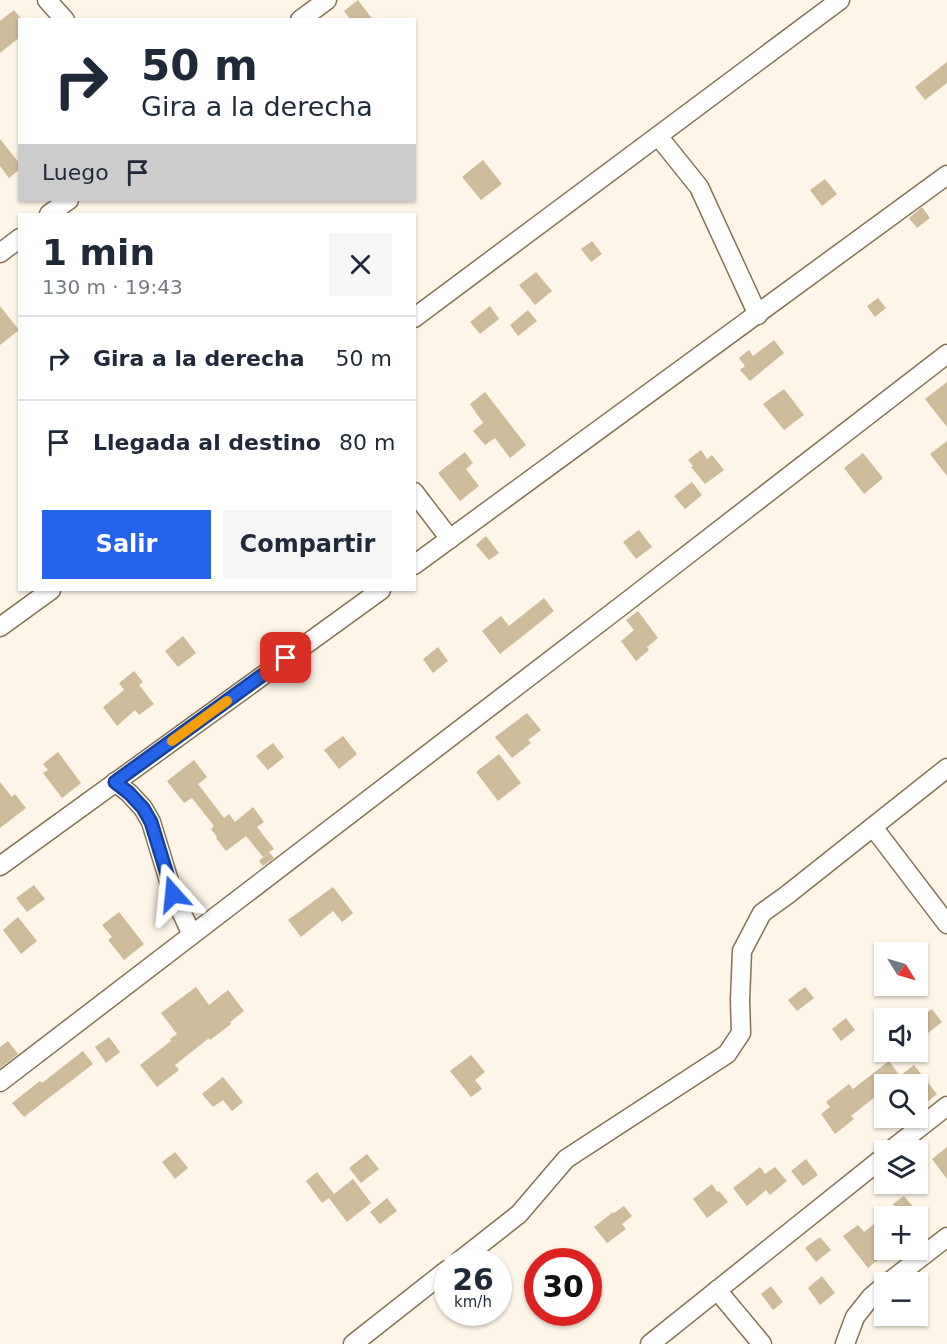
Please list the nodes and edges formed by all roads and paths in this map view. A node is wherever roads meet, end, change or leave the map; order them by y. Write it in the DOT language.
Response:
graph roads {
  1 [pos="47,0"];
  2 [pos="840,0"];
  3 [pos="63,18"];
  4 [pos="658,136"];
  5 [pos="947,175"];
  6 [pos="68,201"];
  7 [pos="50,213"];
  8 [pos="758,315"];
  9 [pos="416,317"];
  10 [pos="947,354"];
  11 [pos="416,495"];
  12 [pos="450,539"];
  13 [pos="416,564"];
  14 [pos="50,591"];
  15 [pos="380,591"];
  16 [pos="0,627"];
  17 [pos="947,768"];
  18 [pos="115,782"];
  19 [pos="873,826"];
  20 [pos="0,866"];
  21 [pos="947,924"];
  22 [pos="192,934"];
  23 [pos="0,1082"];
  24 [pos="947,1106"];
  25 [pos="904,1140"];
  26 [pos="874,1165"];
  27 [pos="947,1237"];
  28 [pos="476,1248"];
  29 [pos="902,1272"];
  30 [pos="434,1280"];
  31 [pos="717,1290"];
  32 [pos="874,1295"];
  33 [pos="353,1344"];
  34 [pos="650,1344"];
  35 [pos="762,1344"];
  36 [pos="845,1344"];
  1 -- 3 [label="street"];
  2 -- 4 [label="street"];
  4 -- 8 [label="street"];
  4 -- 9 [label="street"];
  5 -- 8 [label="street"];
  6 -- 7 [label="street"];
  8 -- 12 [label="street"];
  10 -- 22 [label="street"];
  11 -- 12 [label="street"];
  12 -- 13 [label="street"];
  14 -- 16 [label="street"];
  15 -- 18 [label="street"];
  17 -- 19 [label="street"];
  18 -- 20 [label="street"];
  18 -- 22 [label="street"];
  19 -- 21 [label="street"];
  19 -- 28 [label="street"];
  22 -- 23 [label="street"];
  24 -- 25 [label="street"];
  26 -- 31 [label="street"];
  27 -- 29 [label="street"];
  30 -- 33 [label="street"];
  31 -- 34 [label="street"];
  31 -- 35 [label="street"];
  32 -- 36 [label="street"];
}
